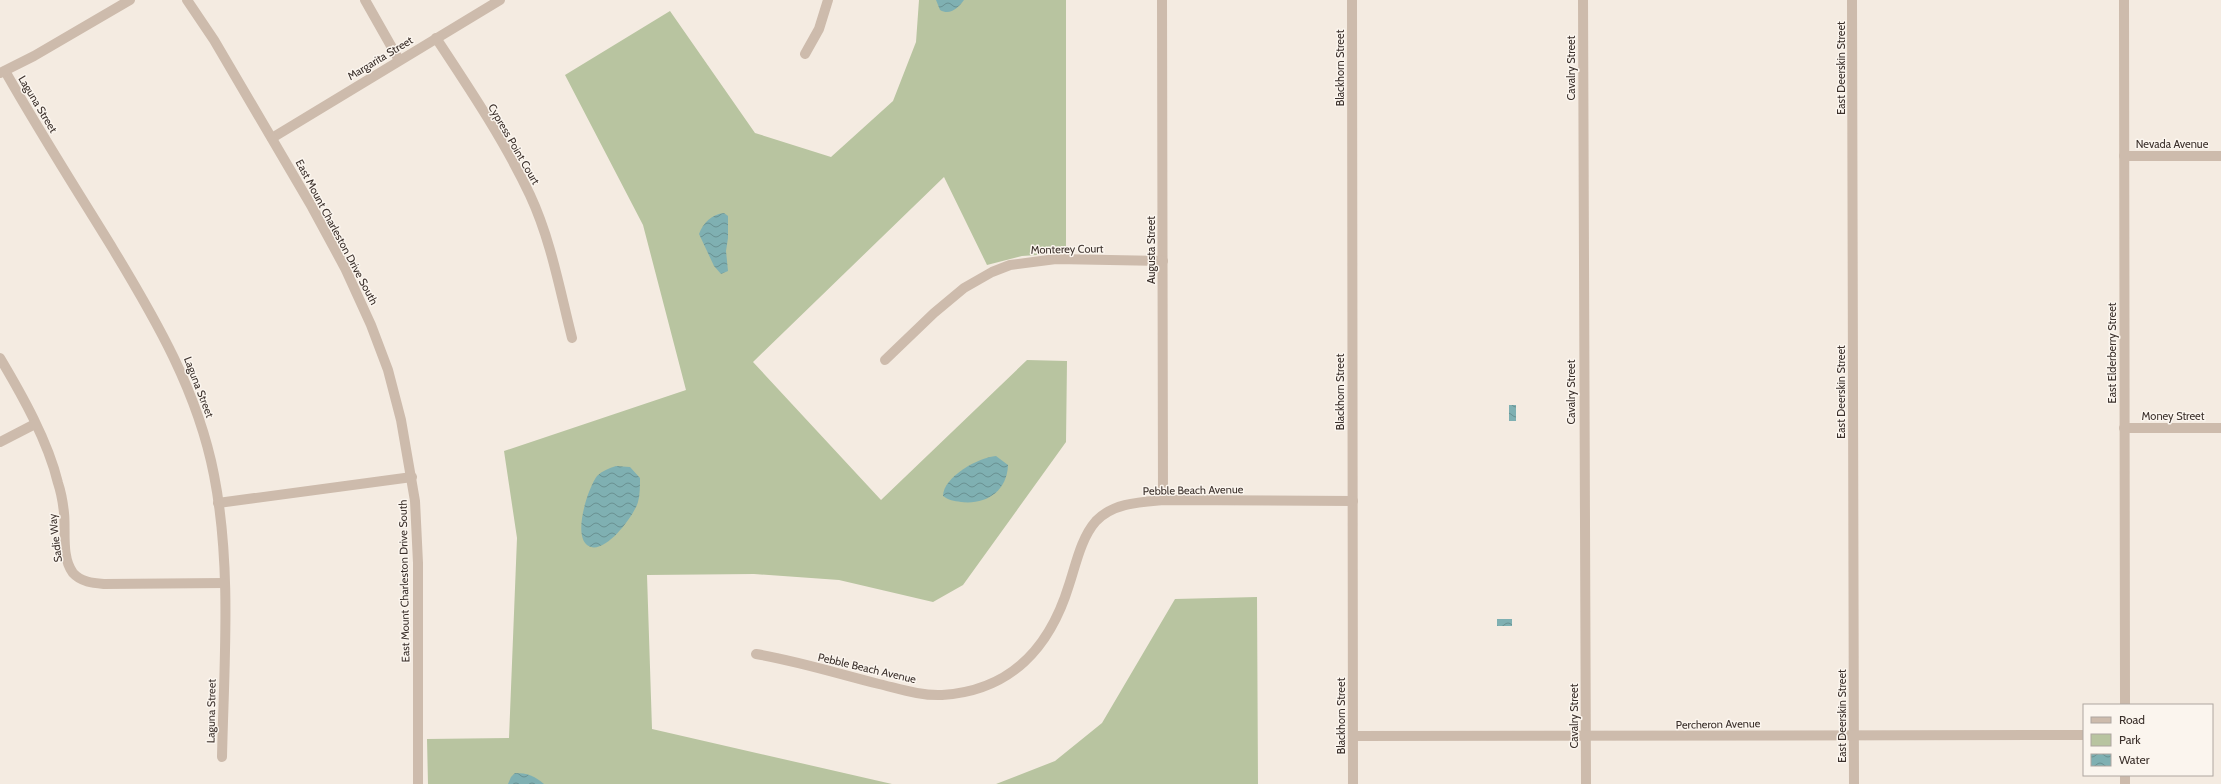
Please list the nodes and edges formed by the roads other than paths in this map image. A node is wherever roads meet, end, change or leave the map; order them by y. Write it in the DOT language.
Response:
graph roads {
  1 [pos="130,0"];
  2 [pos="187,0"];
  3 [pos="365,0"];
  4 [pos="500,0"];
  5 [pos="828,0"];
  6 [pos="1162,0"];
  7 [pos="1352,0"];
  8 [pos="1583,0"];
  9 [pos="1852,0"];
  10 [pos="2124,0"];
  11 [pos="436,38"];
  12 [pos="805,54"];
  13 [pos="399,60"];
  14 [pos="2,72"];
  15 [pos="272,138"];
  16 [pos="2124,156"];
  17 [pos="2221,156"];
  18 [pos="1163,261"];
  19 [pos="572,338"];
  20 [pos="0,358"];
  21 [pos="885,360"];
  22 [pos="35,424"];
  23 [pos="2124,428"];
  24 [pos="2221,428"];
  25 [pos="0,442"];
  26 [pos="412,476"];
  27 [pos="1163,500"];
  28 [pos="1353,501"];
  29 [pos="218,503"];
  30 [pos="224,583"];
  31 [pos="756,654"];
  32 [pos="2125,704"];
  33 [pos="1854,734"];
  34 [pos="2083,735"];
  35 [pos="1353,736"];
  36 [pos="1586,736"];
  37 [pos="222,757"];
  38 [pos="418,784"];
  39 [pos="1353,784"];
  40 [pos="1586,784"];
  41 [pos="1854,784"];
  1 -- 14 [label="street"];
  2 -- 15 [label="street, East Mount Charleston Drive South"];
  3 -- 13 [label="street"];
  4 -- 11 [label="street, Margarita Street"];
  5 -- 12 [label="street"];
  6 -- 18 [label="street, Augusta Street"];
  7 -- 28 [label="street, Blackhorn Street"];
  8 -- 36 [label="street, Cavalry Street"];
  9 -- 33 [label="street, East Deerskin Street"];
  10 -- 16 [label="street, East Elderberry Street"];
  11 -- 13 [label="street, Margarita Street"];
  11 -- 19 [label="street, Cypress Point Court"];
  13 -- 15 [label="street, Margarita Street"];
  14 -- 29 [label="street, Laguna Street"];
  15 -- 26 [label="street, East Mount Charleston Drive South"];
  16 -- 17 [label="street, Nevada Avenue"];
  16 -- 23 [label="street, East Elderberry Street"];
  18 -- 21 [label="street, Monterey Court"];
  18 -- 27 [label="street, Augusta Street"];
  20 -- 22 [label="street, Sadie Way"];
  22 -- 25 [label="street"];
  22 -- 30 [label="street, Sadie Way"];
  23 -- 24 [label="street, Money Street"];
  23 -- 32 [label="street, East Elderberry Street"];
  26 -- 29 [label="street"];
  26 -- 38 [label="street, East Mount Charleston Drive South"];
  27 -- 28 [label="street, Pebble Beach Avenue"];
  27 -- 31 [label="street, Pebble Beach Avenue"];
  28 -- 35 [label="street, Blackhorn Street"];
  29 -- 30 [label="street, Laguna Street"];
  30 -- 37 [label="street, Laguna Street"];
  33 -- 34 [label="street, Percheron Avenue"];
  33 -- 36 [label="street, Percheron Avenue"];
  33 -- 41 [label="street, East Deerskin Street"];
  35 -- 36 [label="street, Percheron Avenue"];
  35 -- 39 [label="street, Blackhorn Street"];
  36 -- 40 [label="street, Cavalry Street"];
}
